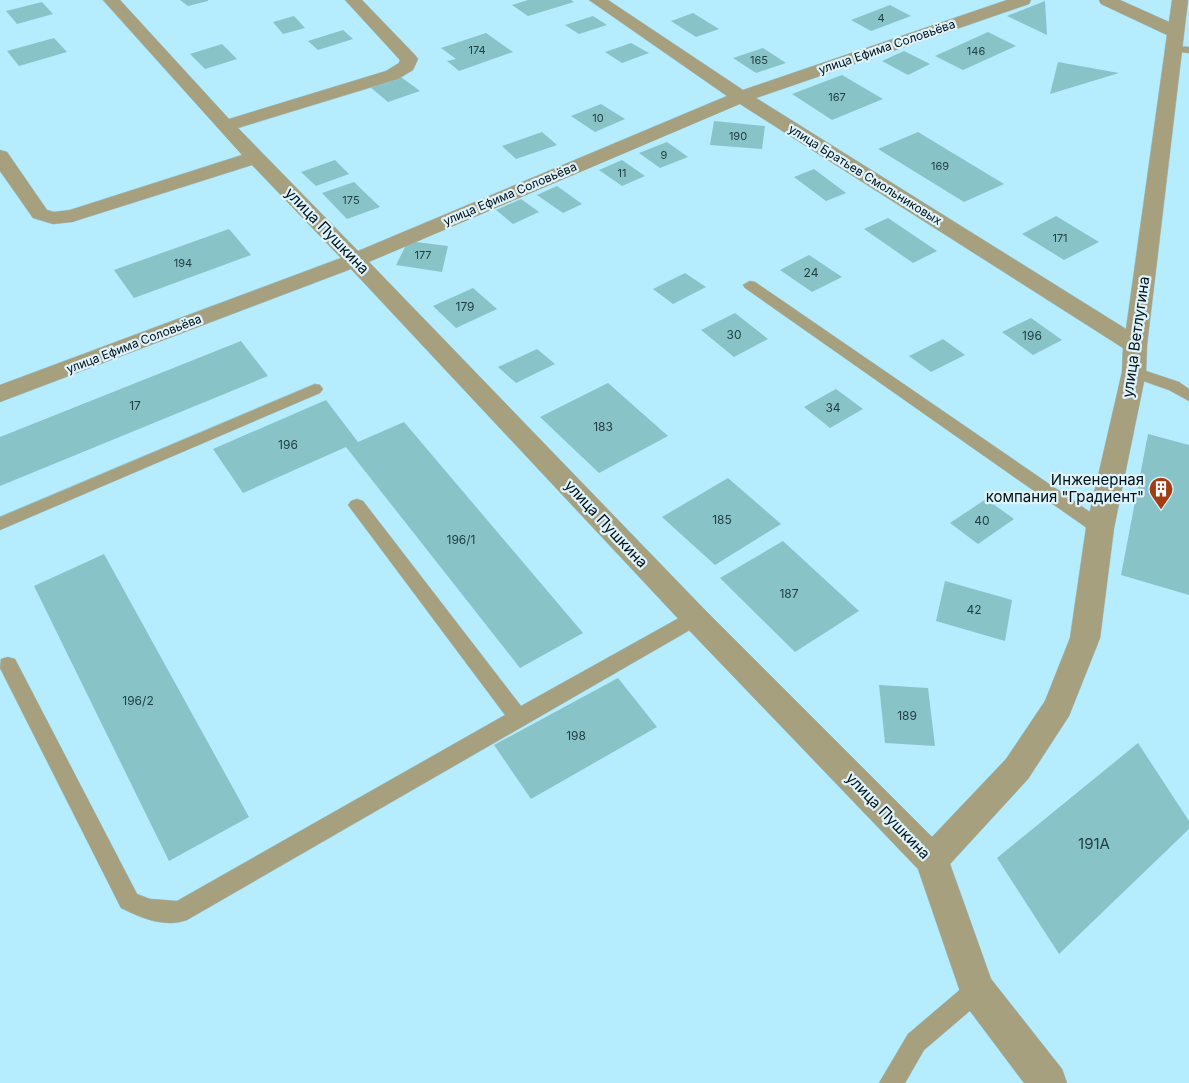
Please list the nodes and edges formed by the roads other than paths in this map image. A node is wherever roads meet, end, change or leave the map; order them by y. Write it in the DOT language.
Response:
graph roads {
  1 [pos="111,0"];
  2 [pos="353,0"];
  3 [pos="597,0"];
  4 [pos="1023,0"];
  5 [pos="1107,0"];
  6 [pos="1180,0"];
  7 [pos="1179,44"];
  8 [pos="741,97"];
  9 [pos="225,126"];
  10 [pos="0,156"];
  11 [pos="256,157"];
  12 [pos="355,260"];
  13 [pos="750,284"];
  14 [pos="1136,344"];
  15 [pos="1134,372"];
  16 [pos="315,389"];
  17 [pos="0,394"];
  18 [pos="1189,396"];
  19 [pos="357,505"];
  20 [pos="0,524"];
  21 [pos="1100,528"];
  22 [pos="695,618"];
  23 [pos="8,665"];
  24 [pos="518,717"];
  25 [pos="932,860"];
  26 [pos="977,990"];
  27 [pos="891,1083"];
  28 [pos="1048,1083"];
  1 -- 9 [label="street, улица Пушкина"];
  2 -- 9 [label="street"];
  3 -- 8 [label="street, улица Братьев Смольниковых"];
  4 -- 8 [label="street, улица Ефима Соловьёва"];
  5 -- 7 [label="street"];
  6 -- 7 [label="street, улица Ветлугина"];
  7 -- 14 [label="street, улица Ветлугина"];
  8 -- 12 [label="street, улица Ефима Соловьёва"];
  8 -- 14 [label="street, улица Братьев Смольниковых"];
  9 -- 11 [label="street, улица Пушкина"];
  10 -- 11 [label="street"];
  11 -- 12 [label="street, улица Пушкина"];
  12 -- 17 [label="street, улица Ефима Соловьёва"];
  12 -- 22 [label="street, улица Пушкина"];
  13 -- 21 [label="lane"];
  14 -- 15 [label="street, улица Ветлугина"];
  15 -- 18 [label="lane"];
  15 -- 21 [label="street, улица Ветлугина"];
  16 -- 20 [label="lane"];
  19 -- 24 [label="lane"];
  21 -- 25 [label="street, улица Ветлугина"];
  22 -- 24 [label="lane"];
  22 -- 25 [label="street, улица Пушкина"];
  23 -- 24 [label="lane"];
  25 -- 26 [label="street, улица Пушкина"];
  26 -- 27 [label="lane"];
  26 -- 28 [label="street, улица Пушкина"];
}
